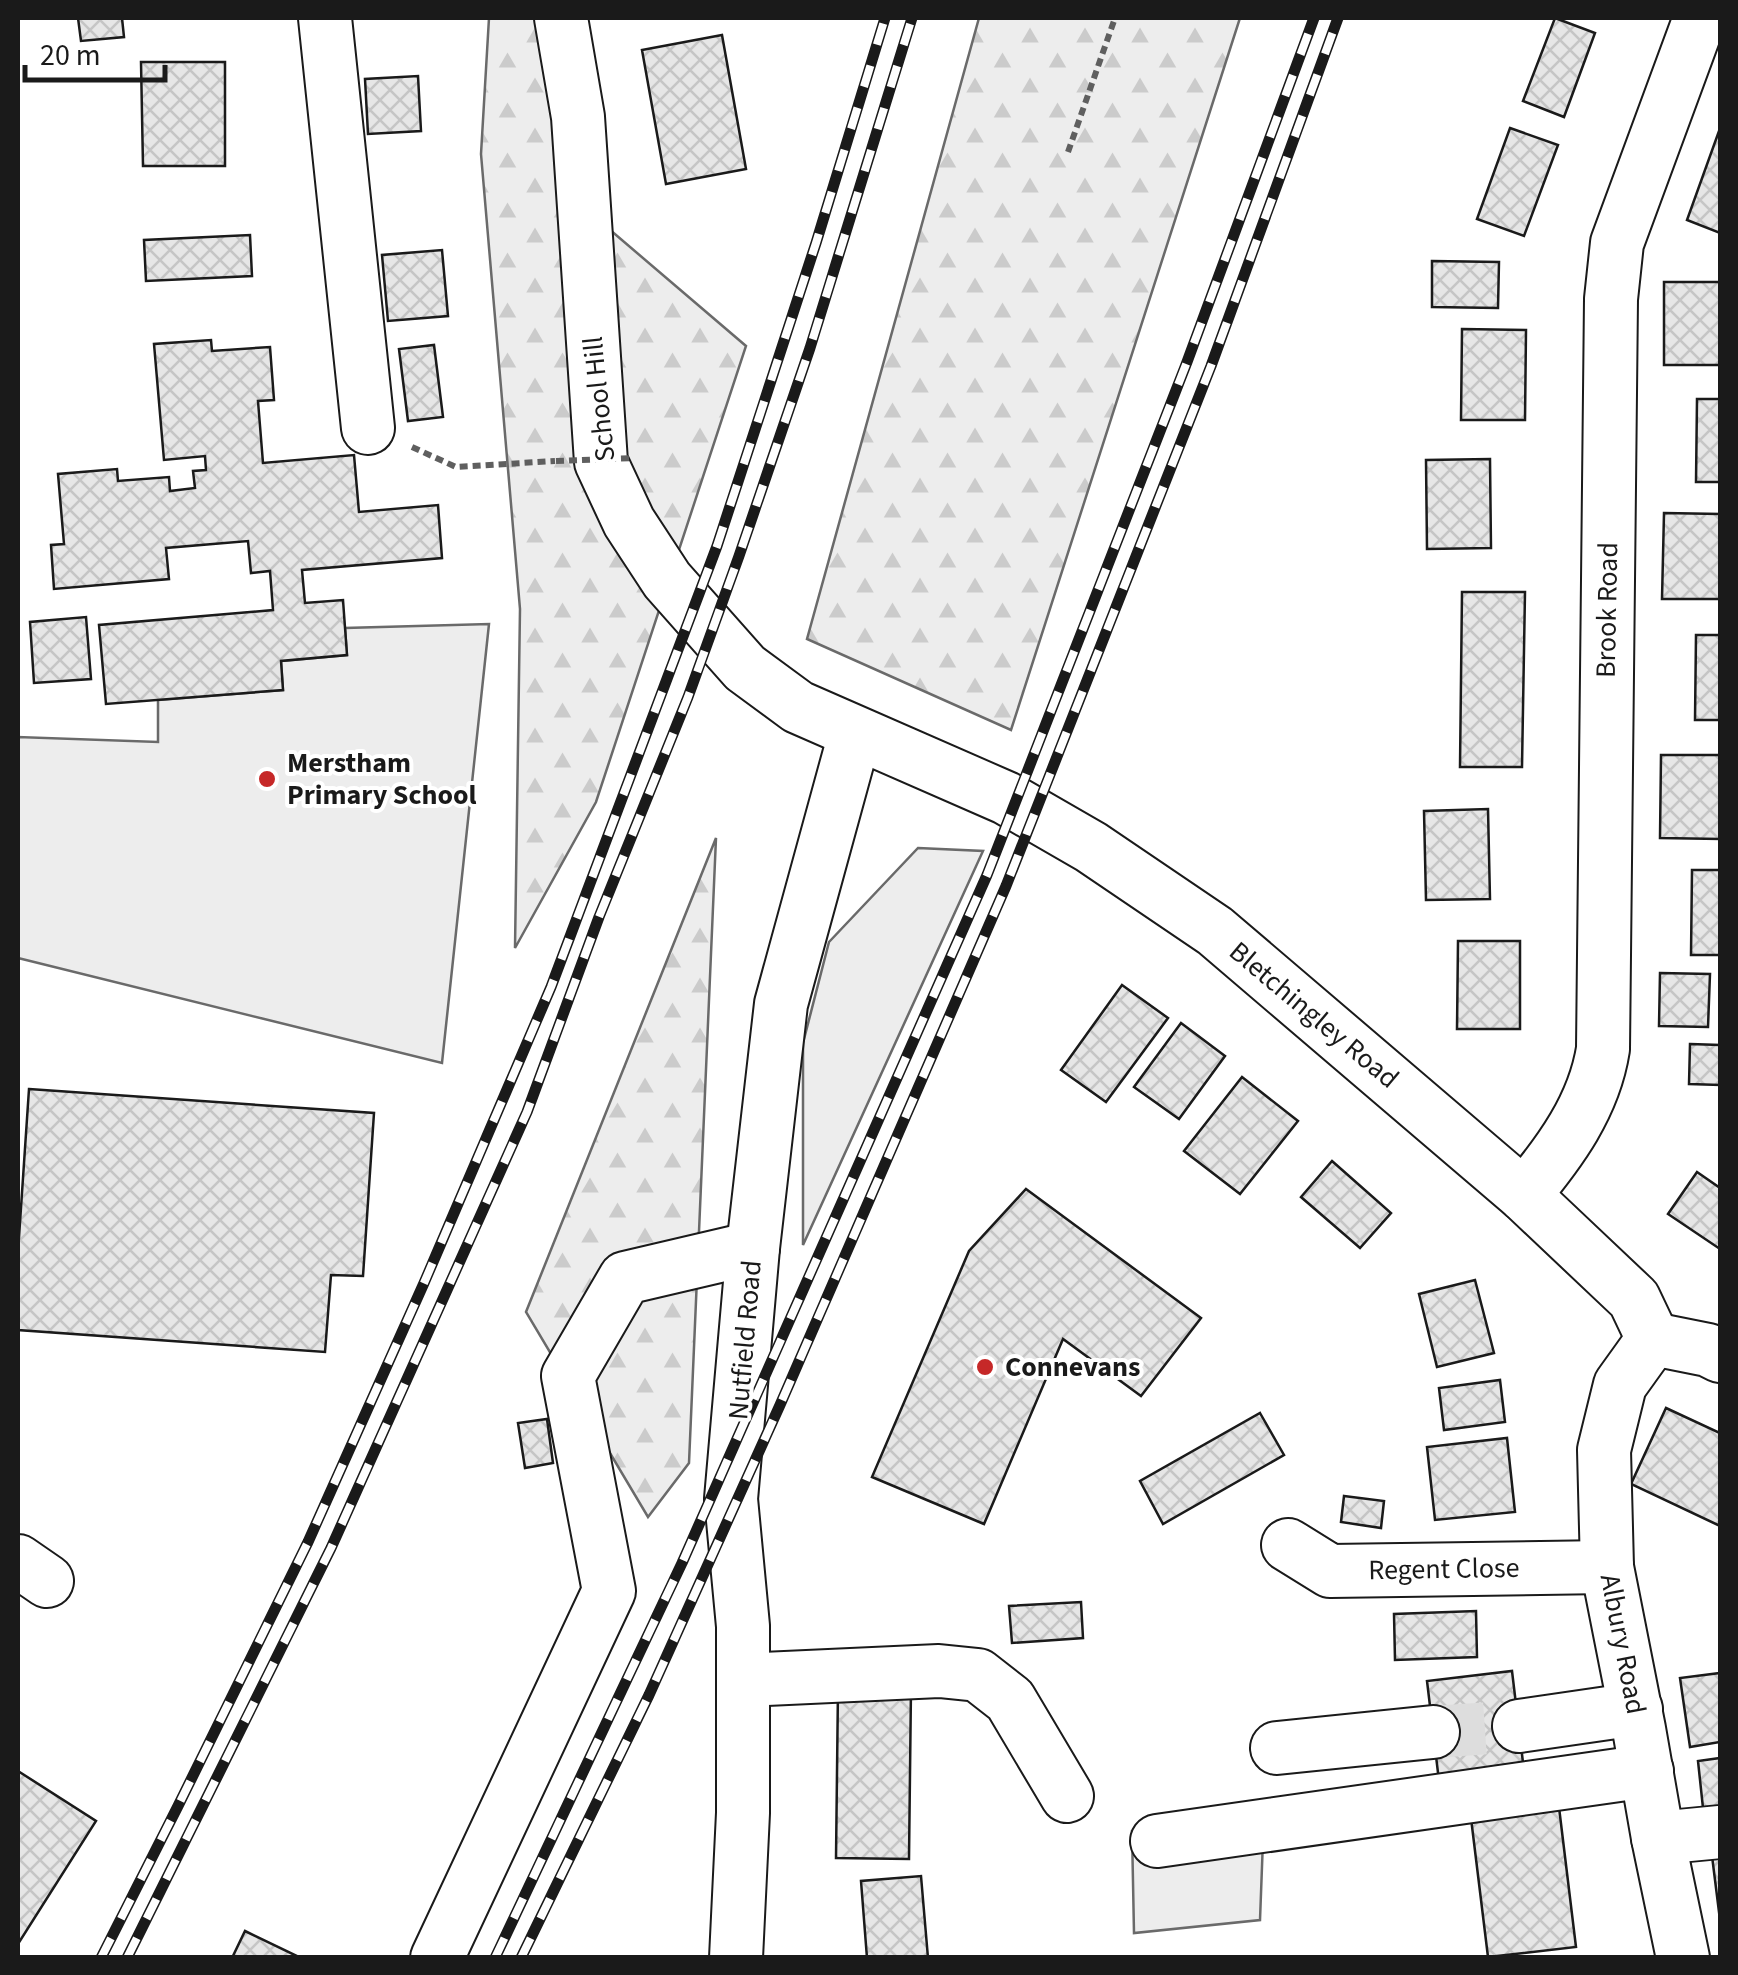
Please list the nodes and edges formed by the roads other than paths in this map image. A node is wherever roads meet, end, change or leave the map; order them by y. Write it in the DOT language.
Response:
graph roads {
  1 [pos="325,18"];
  2 [pos="561,18"];
  3 [pos="1700,18"];
  4 [pos="368,428"];
  5 [pos="855,734"];
  6 [pos="1524,1195"];
  7 [pos="753,1248"];
  8 [pos="1653,1339"];
  9 [pos="1720,1356"];
  10 [pos="1288,1545"];
  11 [pos="1607,1567"];
  12 [pos="743,1680"];
  13 [pos="1636,1709"];
  14 [pos="1518,1726"];
  15 [pos="1433,1732"];
  16 [pos="1277,1748"];
  17 [pos="1647,1771"];
  18 [pos="1068,1796"];
  19 [pos="1720,1832"];
  20 [pos="1658,1838"];
  21 [pos="1157,1841"];
  22 [pos="437,1958"];
  23 [pos="736,1958"];
  24 [pos="1683,1958"];
  1 -- 4 [label="street"];
  2 -- 5 [label="street, School Hill"];
  3 -- 6 [label="street, Brook Road"];
  5 -- 6 [label="street, Bletchingley Road"];
  5 -- 7 [label="street, Nutfield Road"];
  6 -- 8 [label="street, Bletchingley Road"];
  7 -- 12 [label="street, Nutfield Road"];
  7 -- 22 [label="street"];
  8 -- 9 [label="street"];
  8 -- 11 [label="street, Albury Road"];
  10 -- 11 [label="street, Regent Close"];
  11 -- 13 [label="street, Albury Road"];
  12 -- 18 [label="street"];
  12 -- 23 [label="street, Nutfield Road"];
  13 -- 14 [label="street"];
  13 -- 17 [label="street, Albury Road"];
  15 -- 16 [label="street"];
  17 -- 20 [label="street, Albury Road"];
  17 -- 21 [label="street"];
  19 -- 20 [label="street"];
  20 -- 24 [label="street, Albury Road"];
}
